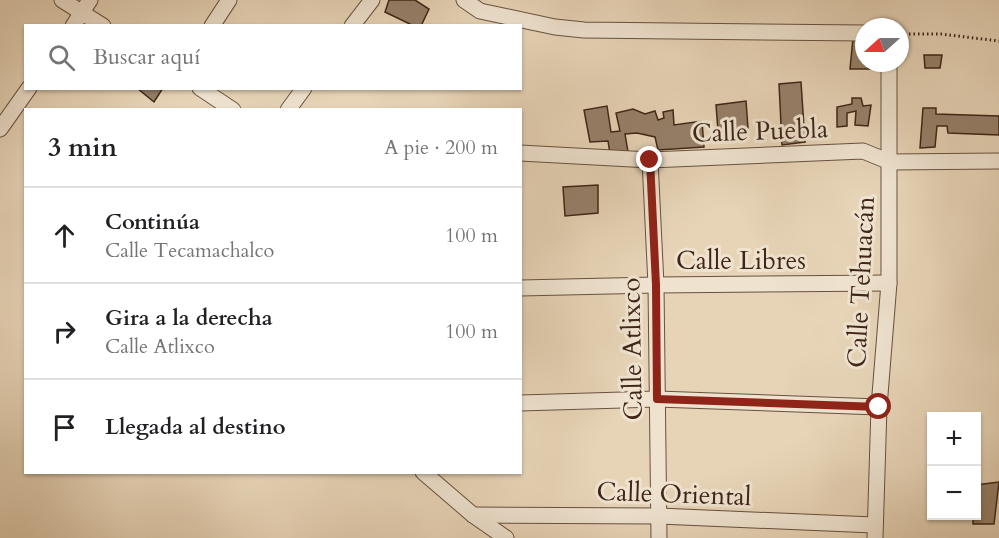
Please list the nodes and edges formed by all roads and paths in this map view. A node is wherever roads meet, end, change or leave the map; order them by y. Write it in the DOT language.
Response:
graph roads {
  1 [pos="62,0"];
  2 [pos="229,0"];
  3 [pos="372,0"];
  4 [pos="464,0"];
  5 [pos="86,6"];
  6 [pos="74,24"];
  7 [pos="101,24"];
  8 [pos="213,24"];
  9 [pos="354,24"];
  10 [pos="855,33"];
  11 [pos="909,34"];
  12 [pos="999,41"];
  13 [pos="889,72"];
  14 [pos="28,90"];
  15 [pos="203,90"];
  16 [pos="303,90"];
  17 [pos="229,108"];
  18 [pos="289,108"];
  19 [pos="0,129"];
  20 [pos="522,153"];
  21 [pos="650,160"];
  22 [pos="999,161"];
  23 [pos="890,162"];
  24 [pos="889,283"];
  25 [pos="656,285"];
  26 [pos="522,288"];
  27 [pos="657,399"];
  28 [pos="522,403"];
  29 [pos="879,407"];
  30 [pos="425,474"];
  31 [pos="473,515"];
  32 [pos="659,516"];
  33 [pos="874,532"];
  34 [pos="506,538"];
  35 [pos="659,538"];
  1 -- 5 [label="street"];
  2 -- 8 [label="street"];
  3 -- 9 [label="street"];
  4 -- 10 [label="street"];
  5 -- 6 [label="street"];
  5 -- 7 [label="street"];
  11 -- 12 [label="path"];
  13 -- 23 [label="street, Calle Tehuacán"];
  14 -- 19 [label="street"];
  15 -- 17 [label="street"];
  16 -- 18 [label="street"];
  20 -- 21 [label="street, Calle Puebla"];
  21 -- 23 [label="street, Calle Puebla"];
  21 -- 25 [label="street, Calle Atlixco"];
  22 -- 23 [label="street, Calle Puebla"];
  23 -- 24 [label="street, Calle Tehuacán"];
  24 -- 25 [label="street, Calle Libres"];
  24 -- 29 [label="street, Calle Tehuacán"];
  25 -- 26 [label="street, Calle Libres"];
  25 -- 27 [label="street, Calle Atlixco"];
  27 -- 28 [label="street"];
  27 -- 29 [label="street"];
  27 -- 32 [label="street, Calle Atlixco"];
  29 -- 33 [label="street, Calle Tehuacán"];
  30 -- 31 [label="street"];
  31 -- 32 [label="street, Calle Oriental"];
  31 -- 34 [label="street"];
  32 -- 33 [label="street, Calle Oriental"];
  32 -- 35 [label="street, Calle Atlixco"];
}
